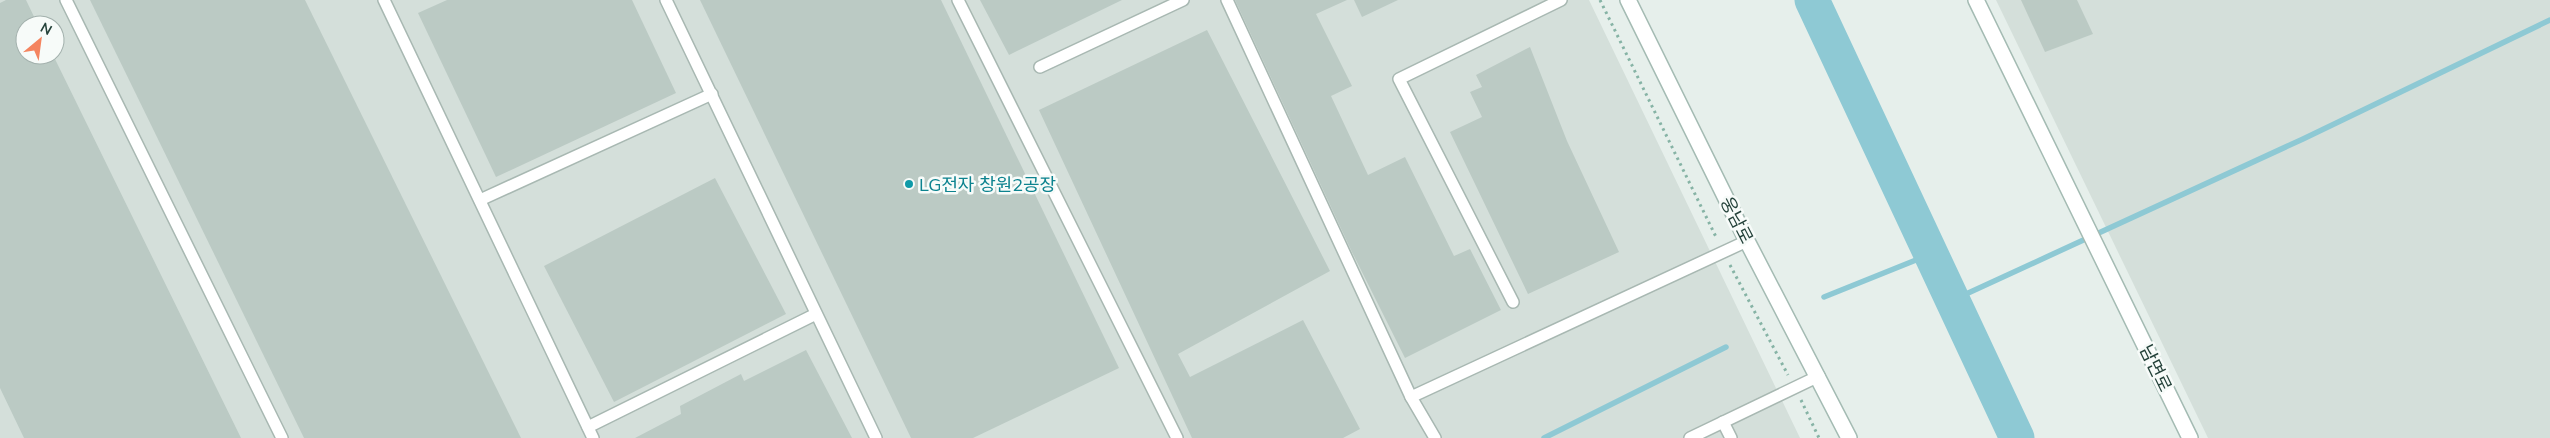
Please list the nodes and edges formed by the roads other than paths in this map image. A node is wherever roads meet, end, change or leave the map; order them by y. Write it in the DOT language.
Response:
graph roads {
  1 [pos="66,0"];
  2 [pos="384,0"];
  3 [pos="666,0"];
  4 [pos="958,0"];
  5 [pos="1183,0"];
  6 [pos="1226,0"];
  7 [pos="1560,0"];
  8 [pos="1628,0"];
  9 [pos="1976,0"];
  10 [pos="1040,67"];
  11 [pos="712,94"];
  12 [pos="480,200"];
  13 [pos="1747,241"];
  14 [pos="1513,302"];
  15 [pos="816,314"];
  16 [pos="1819,376"];
  17 [pos="1411,397"];
  18 [pos="1723,422"];
  19 [pos="588,427"];
  20 [pos="282,438"];
  21 [pos="593,438"];
  22 [pos="876,438"];
  23 [pos="1177,438"];
  24 [pos="1435,438"];
  25 [pos="1690,438"];
  26 [pos="1731,438"];
  27 [pos="1849,438"];
  28 [pos="2190,438"];
  1 -- 20 [label="lane"];
  2 -- 12 [label="lane"];
  3 -- 11 [label="lane"];
  4 -- 23 [label="lane"];
  5 -- 10 [label="lane"];
  6 -- 17 [label="lane"];
  7 -- 14 [label="lane"];
  8 -- 13 [label="street, 웅남로"];
  9 -- 28 [label="street, 남면로"];
  11 -- 12 [label="lane"];
  11 -- 15 [label="lane"];
  12 -- 19 [label="lane"];
  13 -- 16 [label="street, 웅남로"];
  13 -- 17 [label="lane"];
  15 -- 19 [label="lane"];
  15 -- 22 [label="lane"];
  16 -- 18 [label="lane"];
  16 -- 27 [label="street, 웅남로"];
  17 -- 24 [label="lane"];
  18 -- 25 [label="lane"];
  18 -- 26 [label="lane"];
  19 -- 21 [label="lane"];
}
